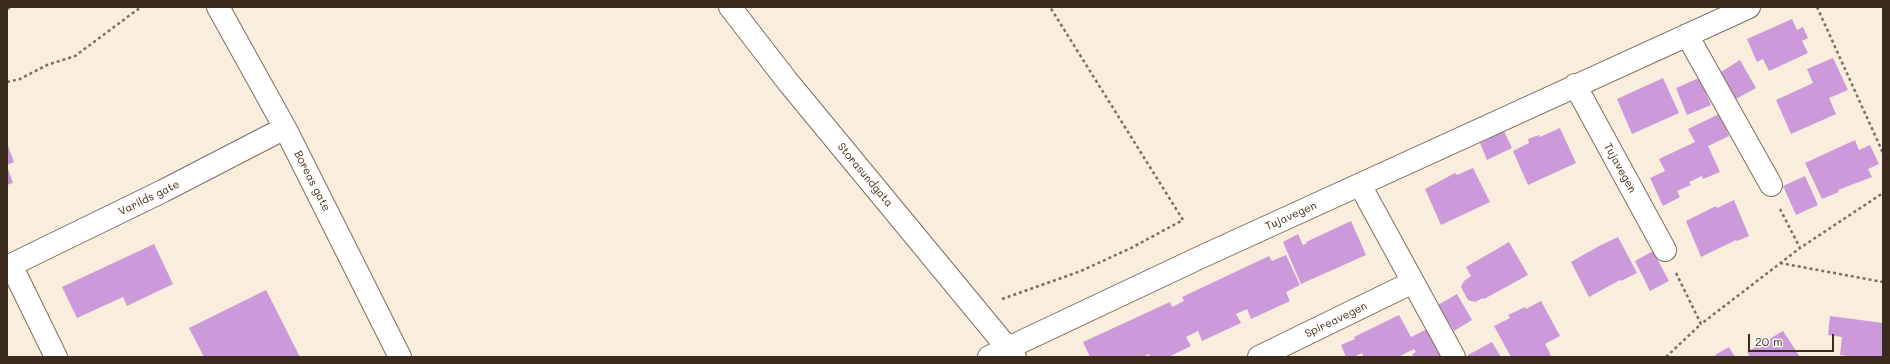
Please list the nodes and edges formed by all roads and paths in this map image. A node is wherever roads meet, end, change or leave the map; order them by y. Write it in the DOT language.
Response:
graph roads {
  1 [pos="12,7"];
  2 [pos="141,7"];
  3 [pos="218,7"];
  4 [pos="730,7"];
  5 [pos="1050,7"];
  6 [pos="1749,7"];
  7 [pos="1817,7"];
  8 [pos="7,9"];
  9 [pos="1687,35"];
  10 [pos="7,82"];
  11 [pos="1575,85"];
  12 [pos="285,128"];
  13 [pos="1883,154"];
  14 [pos="1771,184"];
  15 [pos="1360,185"];
  16 [pos="1883,193"];
  17 [pos="1800,248"];
  18 [pos="1665,250"];
  19 [pos="1780,263"];
  20 [pos="9,266"];
  21 [pos="1413,282"];
  22 [pos="1883,282"];
  23 [pos="975,308"];
  24 [pos="1701,324"];
  25 [pos="1003,351"];
  26 [pos="56,357"];
  27 [pos="400,357"];
  28 [pos="1259,357"];
  29 [pos="1454,357"];
  30 [pos="1666,357"];
  1 -- 8 [label="path"];
  2 -- 10 [label="path"];
  3 -- 12 [label="street, Boreas gate"];
  4 -- 23 [label="street, Storasundgata"];
  5 -- 23 [label="path"];
  6 -- 9 [label="street, Tujavegen"];
  7 -- 13 [label="path"];
  9 -- 11 [label="street, Tujavegen"];
  9 -- 14 [label="street"];
  11 -- 15 [label="street, Tujavegen"];
  11 -- 18 [label="street, Tujavegen"];
  12 -- 20 [label="street, Varilds gate"];
  12 -- 27 [label="street, Boreas gate"];
  14 -- 17 [label="path"];
  15 -- 21 [label="street"];
  15 -- 25 [label="street, Tujavegen"];
  16 -- 17 [label="path"];
  17 -- 19 [label="path"];
  18 -- 24 [label="path"];
  19 -- 22 [label="path"];
  19 -- 24 [label="path"];
  20 -- 26 [label="street, Varilds gate"];
  21 -- 28 [label="street, Spireavegen"];
  21 -- 29 [label="street"];
  23 -- 25 [label="street, Storasundgata"];
  24 -- 30 [label="path"];
}
